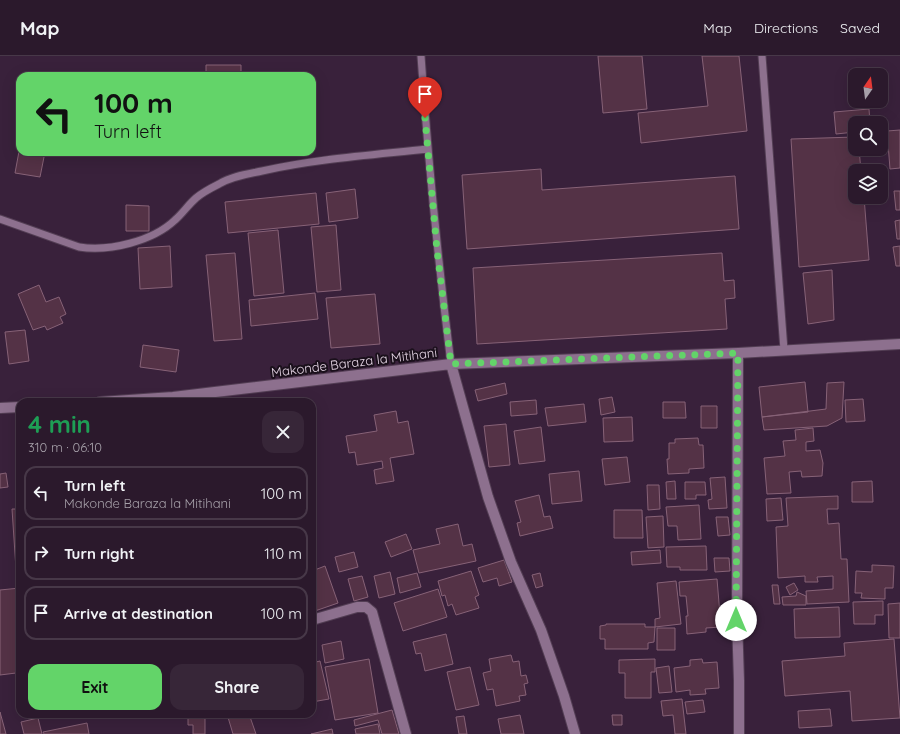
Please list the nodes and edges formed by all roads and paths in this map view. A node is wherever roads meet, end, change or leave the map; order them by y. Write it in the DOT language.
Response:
graph roads {
  1 [pos="421,56"];
  2 [pos="762,56"];
  3 [pos="427,149"];
  4 [pos="0,219"];
  5 [pos="900,344"];
  6 [pos="784,350"];
  7 [pos="738,353"];
  8 [pos="451,364"];
  9 [pos="158,398"];
  10 [pos="16,407"];
  11 [pos="0,408"];
  12 [pos="316,619"];
  13 [pos="406,734"];
  14 [pos="575,734"];
  15 [pos="739,734"];
  1 -- 3 [label="lane"];
  2 -- 6 [label="lane"];
  3 -- 4 [label="lane"];
  3 -- 8 [label="lane"];
  5 -- 6 [label="street, Makonde Baraza la Mitihani"];
  6 -- 7 [label="street, Makonde Baraza la Mitihani"];
  7 -- 8 [label="street, Makonde Baraza la Mitihani"];
  7 -- 15 [label="street"];
  8 -- 9 [label="street, Makonde Baraza la Mitihani"];
  8 -- 14 [label="street"];
  10 -- 11 [label="street"];
  12 -- 13 [label="street"];
}
